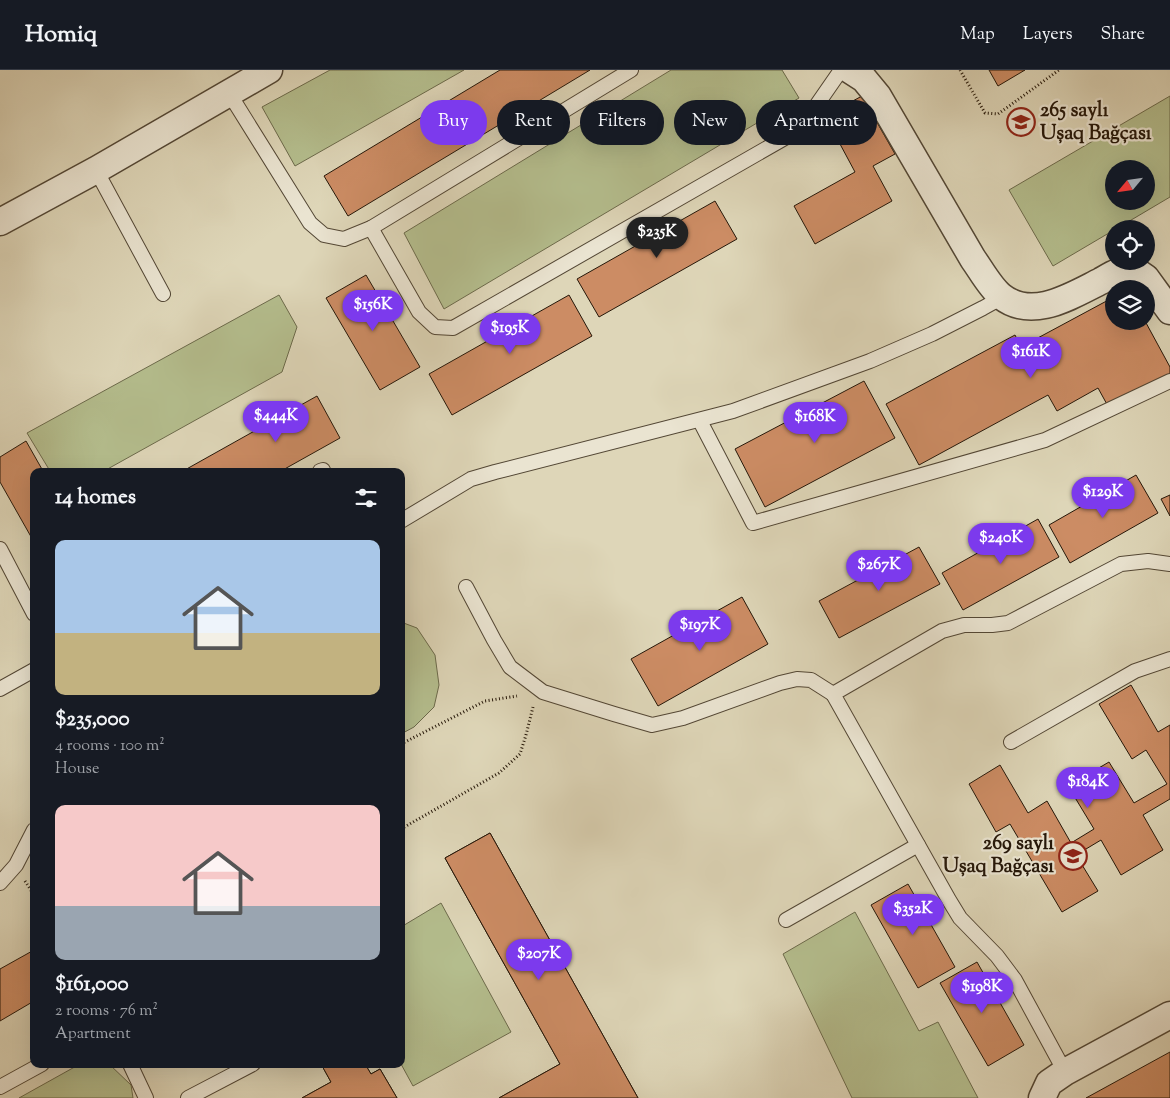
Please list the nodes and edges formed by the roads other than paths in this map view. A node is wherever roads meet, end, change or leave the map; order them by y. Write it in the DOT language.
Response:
graph roads {
  1 [pos="269,70"];
  2 [pos="631,70"];
  3 [pos="841,70"];
  4 [pos="850,70"];
  5 [pos="228,93"];
  6 [pos="96,170"];
  7 [pos="0,222"];
  8 [pos="371,228"];
  9 [pos="163,294"];
  10 [pos="1001,296"];
  11 [pos="1170,311"];
  12 [pos="1170,381"];
  13 [pos="700,421"];
  14 [pos="405,520"];
  15 [pos="0,549"];
  16 [pos="1170,564"];
  17 [pos="466,587"];
  18 [pos="30,606"];
  19 [pos="1170,659"];
  20 [pos="30,672"];
  21 [pos="0,689"];
  22 [pos="833,694"];
  23 [pos="1011,742"];
  24 [pos="30,838"];
  25 [pos="918,845"];
  26 [pos="0,883"];
  27 [pos="786,920"];
  28 [pos="1170,1015"];
  29 [pos="34,1068"];
  30 [pos="132,1068"];
  31 [pos="245,1068"];
  32 [pos="1065,1072"];
  33 [pos="0,1086"];
  34 [pos="146,1098"];
  35 [pos="188,1098"];
  36 [pos="1042,1098"];
  1 -- 5 [label="street"];
  2 -- 8 [label="lane"];
  3 -- 8 [label="lane"];
  4 -- 10 [label="street"];
  5 -- 6 [label="street"];
  5 -- 8 [label="lane"];
  6 -- 7 [label="street"];
  6 -- 9 [label="lane"];
  10 -- 11 [label="street"];
  10 -- 13 [label="lane"];
  12 -- 13 [label="lane"];
  13 -- 14 [label="lane"];
  15 -- 18 [label="lane"];
  16 -- 22 [label="lane"];
  17 -- 22 [label="lane"];
  19 -- 23 [label="lane"];
  20 -- 21 [label="lane"];
  22 -- 25 [label="lane"];
  24 -- 26 [label="lane"];
  25 -- 27 [label="lane"];
  25 -- 32 [label="lane"];
  28 -- 32 [label="street"];
  29 -- 33 [label="lane"];
  30 -- 34 [label="lane"];
  31 -- 35 [label="lane"];
  32 -- 36 [label="street"];
}
